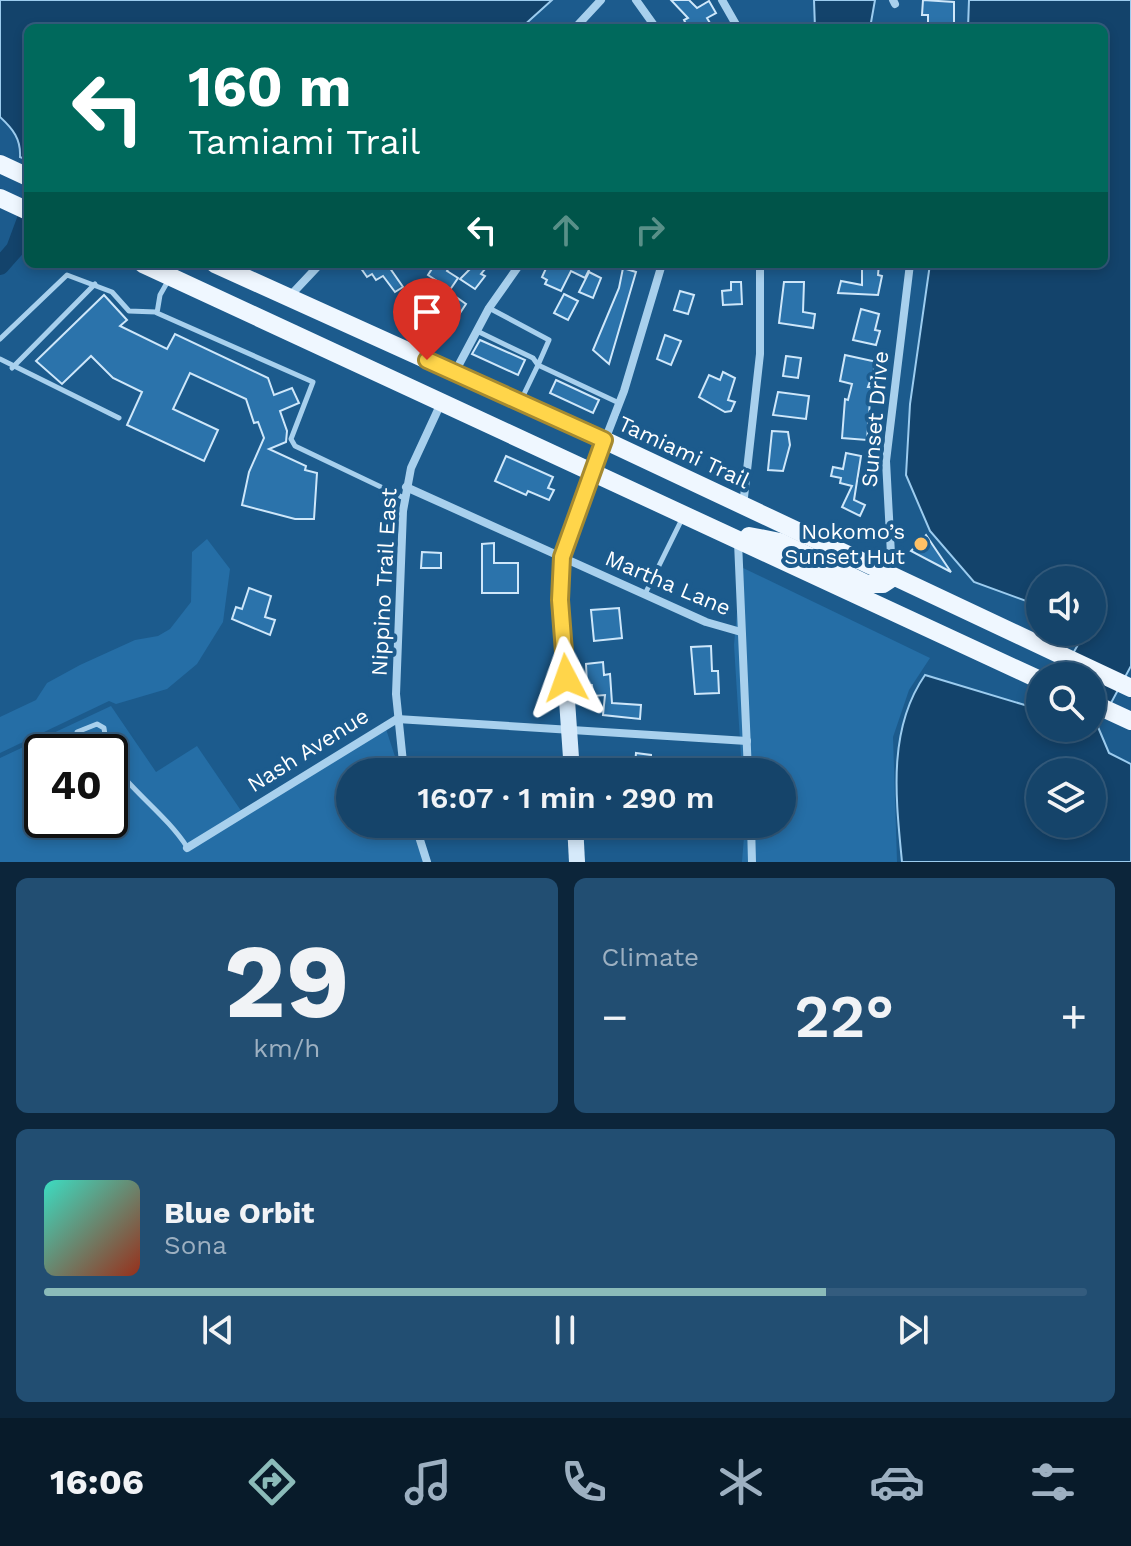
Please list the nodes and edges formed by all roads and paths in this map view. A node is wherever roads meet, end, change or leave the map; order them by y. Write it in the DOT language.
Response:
graph roads {
  1 [pos="601,0"];
  2 [pos="636,0"];
  3 [pos="722,0"];
  4 [pos="579,24"];
  5 [pos="653,24"];
  6 [pos="736,24"];
  7 [pos="0,164"];
  8 [pos="24,175"];
  9 [pos="0,198"];
  10 [pos="24,209"];
  11 [pos="152,268"];
  12 [pos="224,268"];
  13 [pos="316,268"];
  14 [pos="517,268"];
  15 [pos="661,268"];
  16 [pos="760,268"];
  17 [pos="910,268"];
  18 [pos="171,277"];
  19 [pos="95,284"];
  20 [pos="288,298"];
  21 [pos="489,308"];
  22 [pos="157,313"];
  23 [pos="476,331"];
  24 [pos="0,339"];
  25 [pos="0,359"];
  26 [pos="538,365"];
  27 [pos="12,368"];
  28 [pos="455,373"];
  29 [pos="442,401"];
  30 [pos="520,402"];
  31 [pos="620,404"];
  32 [pos="119,418"];
  33 [pos="604,440"];
  34 [pos="593,470"];
  35 [pos="406,487"];
  36 [pos="404,498"];
  37 [pos="743,506"];
  38 [pos="685,512"];
  39 [pos="738,537"];
  40 [pos="562,557"];
  41 [pos="892,578"];
  42 [pos="645,594"];
  43 [pos="741,632"];
  44 [pos="1026,673"];
  45 [pos="1130,687"];
  46 [pos="397,719"];
  47 [pos="570,729"];
  48 [pos="747,741"];
  49 [pos="100,752"];
  50 [pos="402,758"];
  51 [pos="571,758"];
  52 [pos="748,758"];
  53 [pos="128,782"];
  54 [pos="419,838"];
  55 [pos="576,838"];
  56 [pos="751,838"];
  57 [pos="187,848"];
  58 [pos="427,862"];
  59 [pos="577,862"];
  60 [pos="752,862"];
  1 -- 4 [label="street"];
  2 -- 5 [label="street"];
  3 -- 6 [label="street"];
  7 -- 8 [label="main road"];
  9 -- 10 [label="main road"];
  11 -- 18 [label="main road"];
  12 -- 20 [label="main road, Tamiami Trail"];
  13 -- 20 [label="street"];
  14 -- 21 [label="street"];
  15 -- 31 [label="street"];
  16 -- 37 [label="street"];
  17 -- 41 [label="street, Sunset Drive"];
  18 -- 22 [label="lane"];
  18 -- 29 [label="main road"];
  19 -- 22 [label="lane"];
  19 -- 24 [label="lane"];
  19 -- 27 [label="lane"];
  20 -- 28 [label="main road, Tamiami Trail"];
  21 -- 23 [label="street"];
  21 -- 26 [label="lane"];
  22 -- 36 [label="lane"];
  23 -- 26 [label="lane"];
  23 -- 28 [label="street"];
  25 -- 27 [label="lane"];
  26 -- 30 [label="lane"];
  26 -- 31 [label="lane"];
  27 -- 32 [label="lane"];
  28 -- 30 [label="main road, Tamiami Trail"];
  29 -- 34 [label="main road"];
  29 -- 35 [label="street, Nippino Trail East"];
  30 -- 33 [label="main road, Tamiami Trail"];
  31 -- 33 [label="street"];
  33 -- 34 [label="street"];
  33 -- 37 [label="main road, Tamiami Trail"];
  34 -- 38 [label="main road"];
  34 -- 40 [label="street"];
  35 -- 36 [label="street, Nippino Trail East"];
  35 -- 40 [label="street, Martha Lane"];
  36 -- 46 [label="street, Nippino Trail East"];
  37 -- 41 [label="main road, Tamiami Trail"];
  38 -- 39 [label="main road"];
  38 -- 42 [label="lane"];
  39 -- 41 [label="main road"];
  39 -- 43 [label="street"];
  39 -- 44 [label="main road"];
  40 -- 42 [label="street, Martha Lane"];
  40 -- 47 [label="street"];
  41 -- 45 [label="main road, Tamiami Trail"];
  42 -- 43 [label="street, Martha Lane"];
  43 -- 48 [label="street"];
  46 -- 47 [label="street, Nash Avenue"];
  46 -- 50 [label="street, Nippino Trail East"];
  46 -- 57 [label="street, Nash Avenue"];
  47 -- 48 [label="street, Nash Avenue"];
  47 -- 51 [label="street"];
  48 -- 52 [label="street"];
  49 -- 49 [label="lane"];
  53 -- 57 [label="lane"];
  54 -- 58 [label="street"];
  55 -- 59 [label="street"];
  56 -- 60 [label="street"];
}
